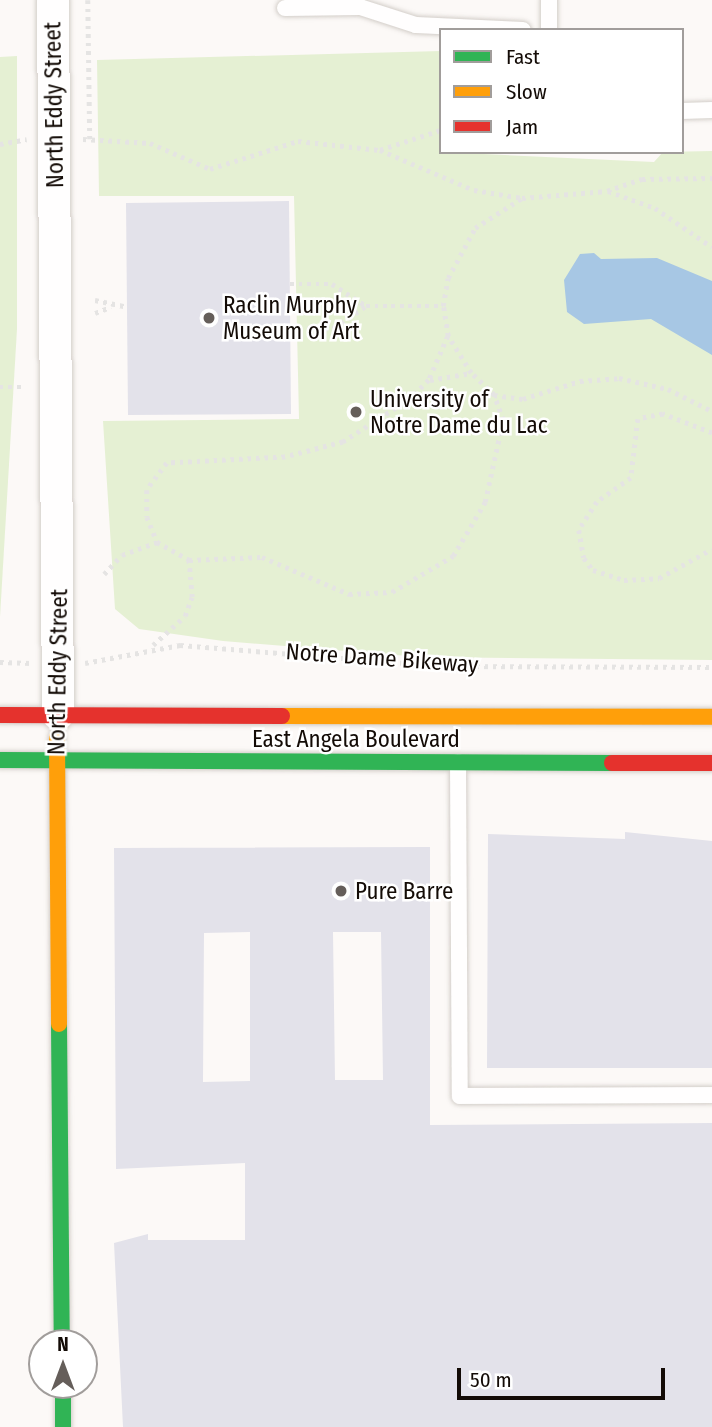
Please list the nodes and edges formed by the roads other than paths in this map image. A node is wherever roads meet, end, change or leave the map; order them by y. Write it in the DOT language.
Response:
graph roads {
  1 [pos="53,0"];
  2 [pos="549,0"];
  3 [pos="285,8"];
  4 [pos="487,28"];
  5 [pos="549,28"];
  6 [pos="712,110"];
  7 [pos="684,111"];
  8 [pos="58,714"];
  9 [pos="0,715"];
  10 [pos="712,718"];
  11 [pos="0,760"];
  12 [pos="56,761"];
  13 [pos="458,762"];
  14 [pos="712,763"];
  15 [pos="712,1095"];
  16 [pos="62,1329"];
  17 [pos="63,1399"];
  18 [pos="63,1427"];
  1 -- 8 [label="street, North Eddy Street"];
  2 -- 5 [label="lane"];
  3 -- 4 [label="lane"];
  6 -- 7 [label="lane"];
  8 -- 9 [label="main road, East Angela Boulevard"];
  8 -- 10 [label="main road, East Angela Boulevard"];
  8 -- 12 [label="main road, North Eddy Street"];
  11 -- 12 [label="main road, East Angela Boulevard"];
  12 -- 13 [label="main road, East Angela Boulevard"];
  12 -- 16 [label="main road, North Eddy Street"];
  13 -- 14 [label="main road, East Angela Boulevard"];
  13 -- 15 [label="lane"];
  17 -- 18 [label="main road"];
}
